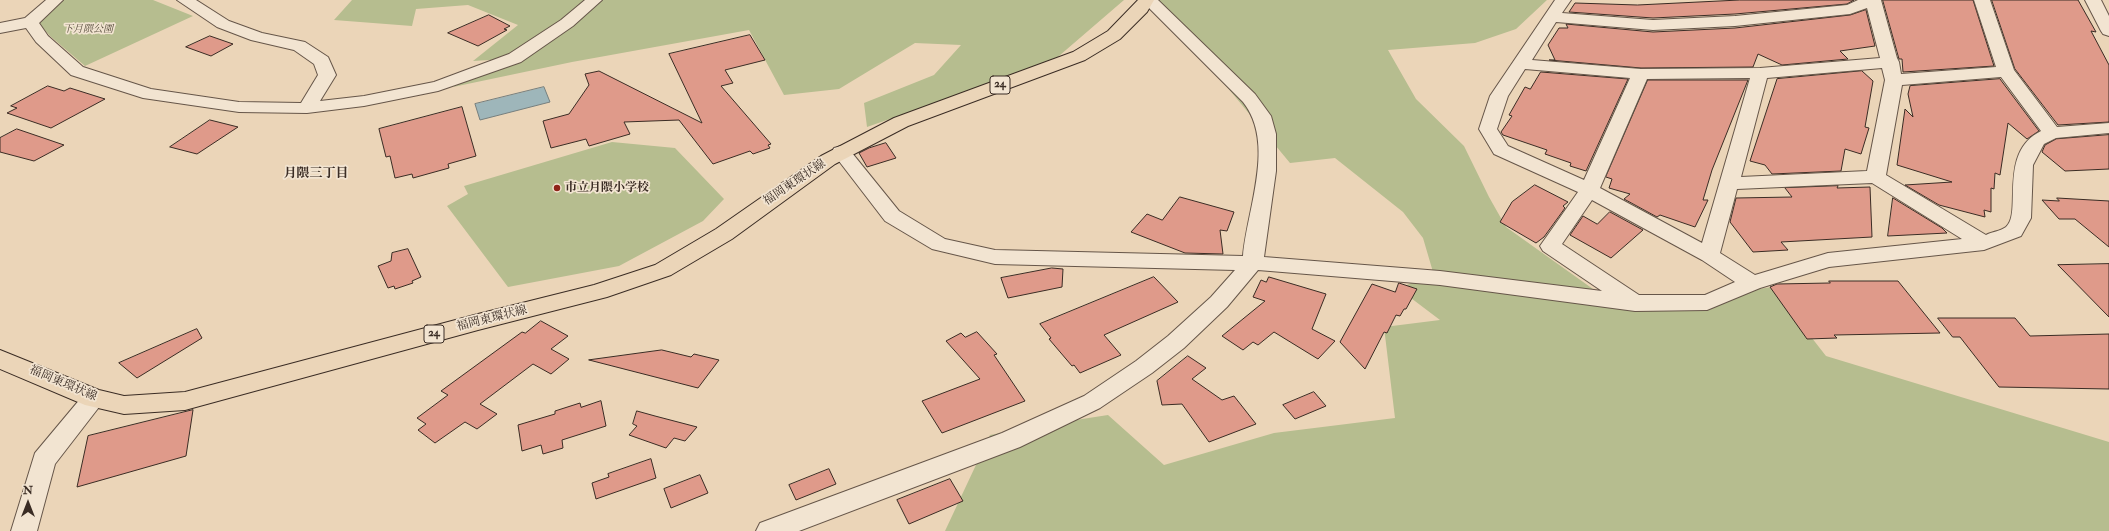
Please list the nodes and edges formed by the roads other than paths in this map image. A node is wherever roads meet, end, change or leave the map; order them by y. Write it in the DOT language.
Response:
graph roads {
  1 [pos="55,0"];
  2 [pos="185,0"];
  3 [pos="594,0"];
  4 [pos="1146,0"];
  5 [pos="1149,0"];
  6 [pos="1563,0"];
  7 [pos="1872,0"];
  8 [pos="1982,0"];
  9 [pos="2093,0"];
  10 [pos="1552,17"];
  11 [pos="30,22"];
  12 [pos="0,28"];
  13 [pos="2109,32"];
  14 [pos="1521,64"];
  15 [pos="1893,71"];
  16 [pos="2006,71"];
  17 [pos="1760,73"];
  18 [pos="1641,74"];
  19 [pos="307,108"];
  20 [pos="2109,128"];
  21 [pos="2052,133"];
  22 [pos="841,152"];
  23 [pos="1876,177"];
  24 [pos="1729,183"];
  25 [pos="1589,190"];
  26 [pos="1984,243"];
  27 [pos="1709,255"];
  28 [pos="1253,263"];
  29 [pos="1752,283"];
  30 [pos="1635,303"];
  31 [pos="0,358"];
  32 [pos="94,398"];
  33 [pos="24,531"];
  34 [pos="769,531"];
  1 -- 11 [label="street"];
  2 -- 19 [label="street"];
  3 -- 19 [label="street"];
  4 -- 22 [label="main road, 24"];
  5 -- 28 [label="street"];
  6 -- 10 [label="street"];
  7 -- 10 [label="street"];
  7 -- 15 [label="street"];
  8 -- 16 [label="street"];
  9 -- 13 [label="street"];
  10 -- 14 [label="street"];
  11 -- 12 [label="street"];
  11 -- 19 [label="street"];
  14 -- 18 [label="street"];
  14 -- 25 [label="street"];
  15 -- 16 [label="street"];
  15 -- 17 [label="street"];
  15 -- 23 [label="street"];
  16 -- 21 [label="street"];
  17 -- 18 [label="street"];
  17 -- 24 [label="street"];
  18 -- 25 [label="street"];
  20 -- 21 [label="street"];
  21 -- 26 [label="street"];
  22 -- 28 [label="street"];
  22 -- 32 [label="main road, 福岡東環状線 / 24"];
  23 -- 24 [label="street"];
  23 -- 26 [label="street"];
  24 -- 27 [label="street"];
  25 -- 27 [label="street"];
  25 -- 30 [label="street"];
  26 -- 29 [label="street"];
  27 -- 29 [label="street"];
  28 -- 30 [label="street"];
  28 -- 34 [label="street"];
  29 -- 30 [label="street"];
  31 -- 32 [label="main road, 福岡東環状線 / 24"];
  32 -- 33 [label="street"];
}
